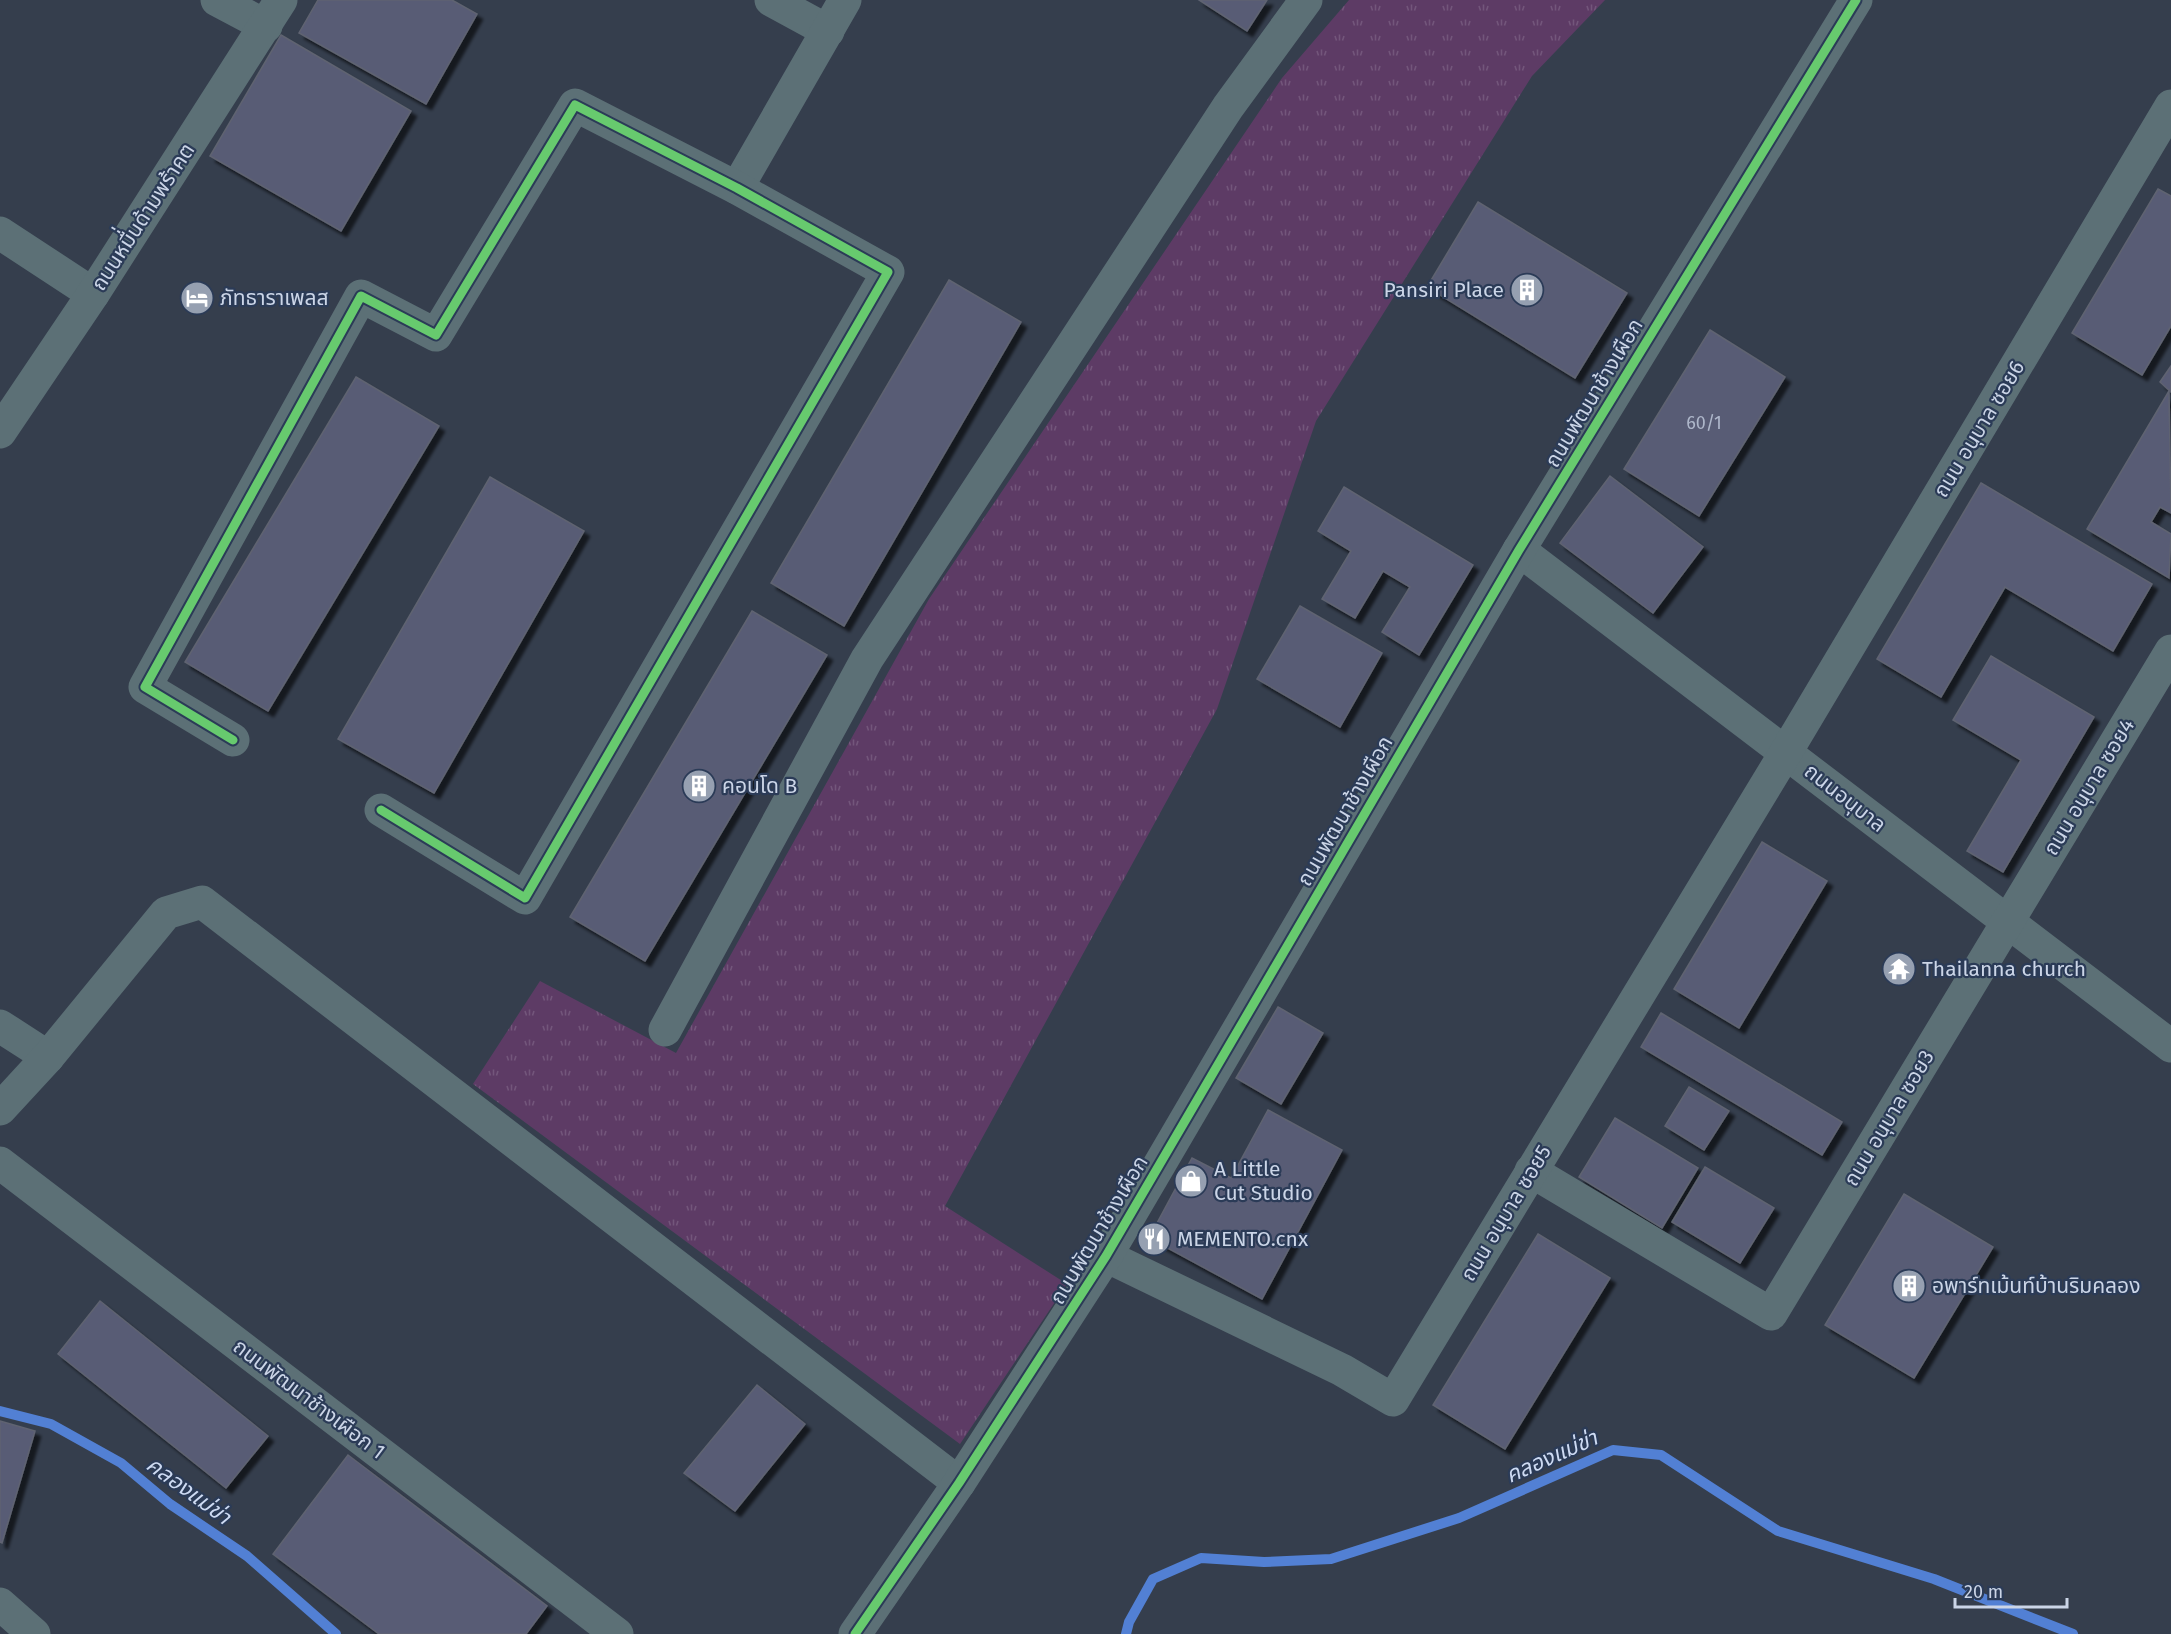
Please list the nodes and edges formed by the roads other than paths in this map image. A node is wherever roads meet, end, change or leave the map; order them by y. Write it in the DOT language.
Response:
graph roads {
  1 [pos="217,0"];
  2 [pos="771,0"];
  3 [pos="845,0"];
  4 [pos="1306,0"];
  5 [pos="1856,0"];
  6 [pos="273,13"];
  7 [pos="828,31"];
  8 [pos="2171,106"];
  9 [pos="737,188"];
  10 [pos="0,233"];
  11 [pos="93,294"];
  12 [pos="0,432"];
  13 [pos="1519,550"];
  14 [pos="2171,651"];
  15 [pos="233,740"];
  16 [pos="1786,752"];
  17 [pos="381,810"];
  18 [pos="2007,922"];
  19 [pos="0,1026"];
  20 [pos="665,1030"];
  21 [pos="2171,1046"];
  22 [pos="48,1057"];
  23 [pos="0,1108"];
  24 [pos="0,1163"];
  25 [pos="1531,1171"];
  26 [pos="1106,1256"];
  27 [pos="959,1483"];
  28 [pos="0,1604"];
  29 [pos="34,1634"];
  30 [pos="617,1634"];
  31 [pos="855,1634"];
  1 -- 6 [label="street"];
  2 -- 7 [label="street"];
  3 -- 7 [label="street"];
  4 -- 20 [label="street"];
  5 -- 13 [label="street, ถนนพัฒนาช้างเผือก"];
  6 -- 11 [label="street, ถนนหมื่่นด้ามพร้าคต"];
  7 -- 9 [label="street"];
  8 -- 16 [label="street, ถนน อนุบาล ซอย6"];
  9 -- 15 [label="street"];
  9 -- 17 [label="street"];
  10 -- 11 [label="street"];
  11 -- 12 [label="street, ถนนหมื่่นด้ามพร้าคต"];
  13 -- 16 [label="street, ถนนอนุบาล"];
  13 -- 26 [label="street, ถนนพัฒนาช้างเผือก"];
  14 -- 18 [label="street, ถนน อนุบาล ซอย4"];
  16 -- 18 [label="street, ถนนอนุบาล"];
  16 -- 25 [label="street, ถนน อนุบาล ซอย5"];
  18 -- 21 [label="street, ถนนอนุบาล"];
  18 -- 25 [label="street, ถนน อนุบาล ซอย3"];
  19 -- 22 [label="street"];
  22 -- 23 [label="street"];
  22 -- 27 [label="street"];
  24 -- 30 [label="street, ถนนพัฒนาช้างเผือก 1"];
  25 -- 26 [label="street, ถนน อนุบาล ซอย5"];
  26 -- 27 [label="street, ถนนพัฒนาช้างเผือก"];
  27 -- 31 [label="street, ถนนพัฒนาช้างเผือก"];
  28 -- 29 [label="street"];
}
